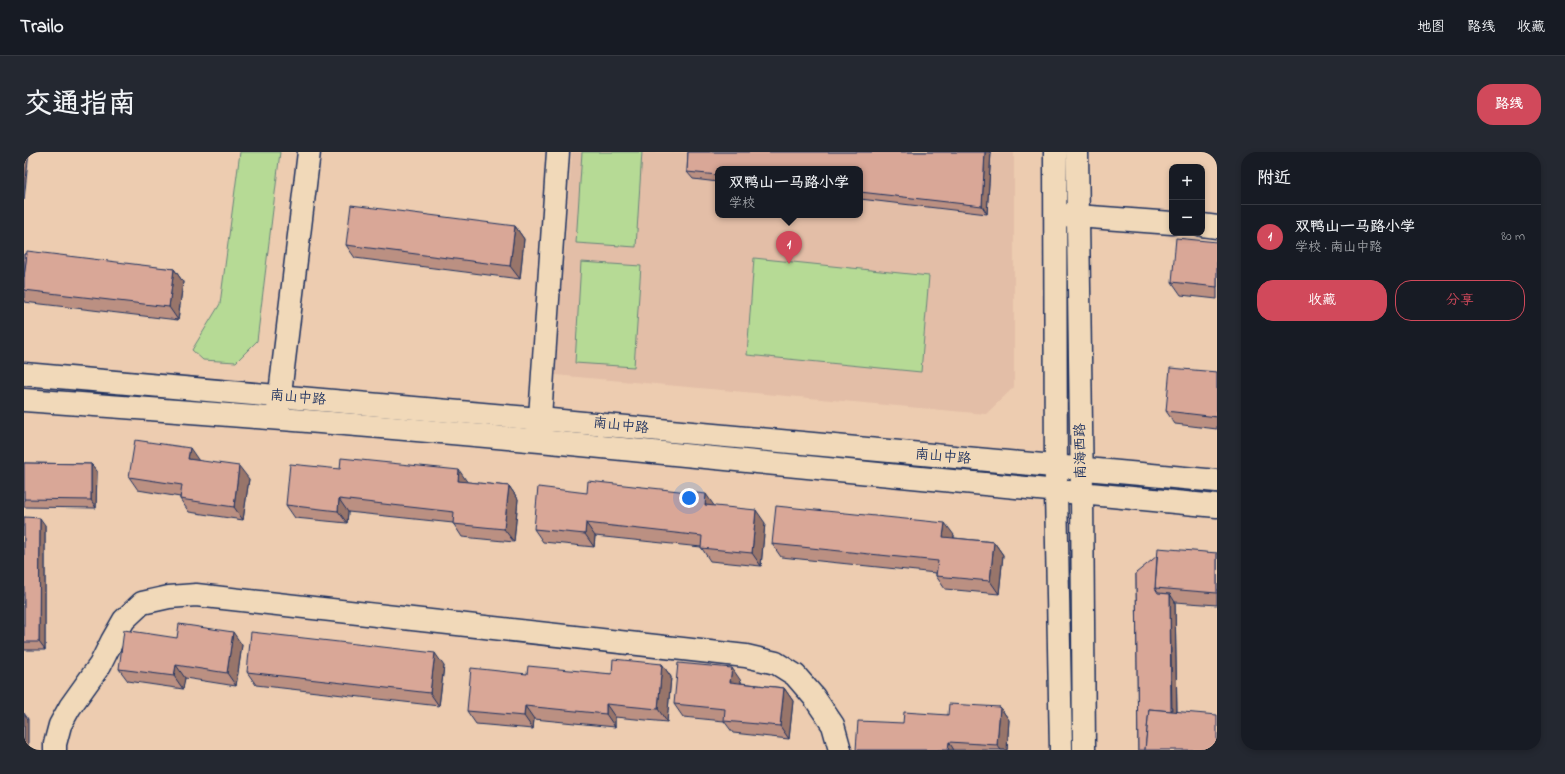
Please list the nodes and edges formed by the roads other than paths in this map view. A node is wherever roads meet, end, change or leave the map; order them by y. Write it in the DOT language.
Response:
graph roads {
  1 [pos="309,152"];
  2 [pos="558,152"];
  3 [pos="1055,152"];
  4 [pos="1077,152"];
  5 [pos="1055,215"];
  6 [pos="1077,216"];
  7 [pos="1169,223"];
  8 [pos="1205,225"];
  9 [pos="1217,226"];
  10 [pos="24,374"];
  11 [pos="24,400"];
  12 [pos="278,407"];
  13 [pos="540,418"];
  14 [pos="539,441"];
  15 [pos="1056,467"];
  16 [pos="1082,470"];
  17 [pos="1217,481"];
  18 [pos="1056,492"];
  19 [pos="1082,494"];
  20 [pos="1217,506"];
  21 [pos="55,750"];
  22 [pos="840,750"];
  23 [pos="1061,750"];
  24 [pos="1084,750"];
  1 -- 12 [label="street"];
  2 -- 13 [label="street"];
  3 -- 5 [label="street, 南海西路"];
  4 -- 6 [label="street, 南海西路"];
  5 -- 6 [label="street"];
  5 -- 15 [label="street, 南海西路"];
  6 -- 7 [label="street"];
  6 -- 16 [label="street, 南海西路"];
  8 -- 9 [label="street"];
  10 -- 12 [label="street, 南山中路"];
  11 -- 12 [label="street, 南山中路"];
  12 -- 13 [label="street, 南山中路"];
  12 -- 14 [label="street, 南山中路"];
  13 -- 14 [label="street"];
  13 -- 15 [label="street, 南山中路"];
  14 -- 18 [label="street, 南山中路"];
  15 -- 16 [label="street, 南山中路"];
  15 -- 18 [label="street, 南海西路"];
  16 -- 17 [label="street, 南山中路"];
  16 -- 19 [label="street, 南海西路"];
  18 -- 19 [label="street, 南山中路"];
  18 -- 23 [label="street, 南海西路"];
  19 -- 20 [label="street, 南山中路"];
  19 -- 24 [label="street, 南海西路"];
  21 -- 22 [label="street"];
}
